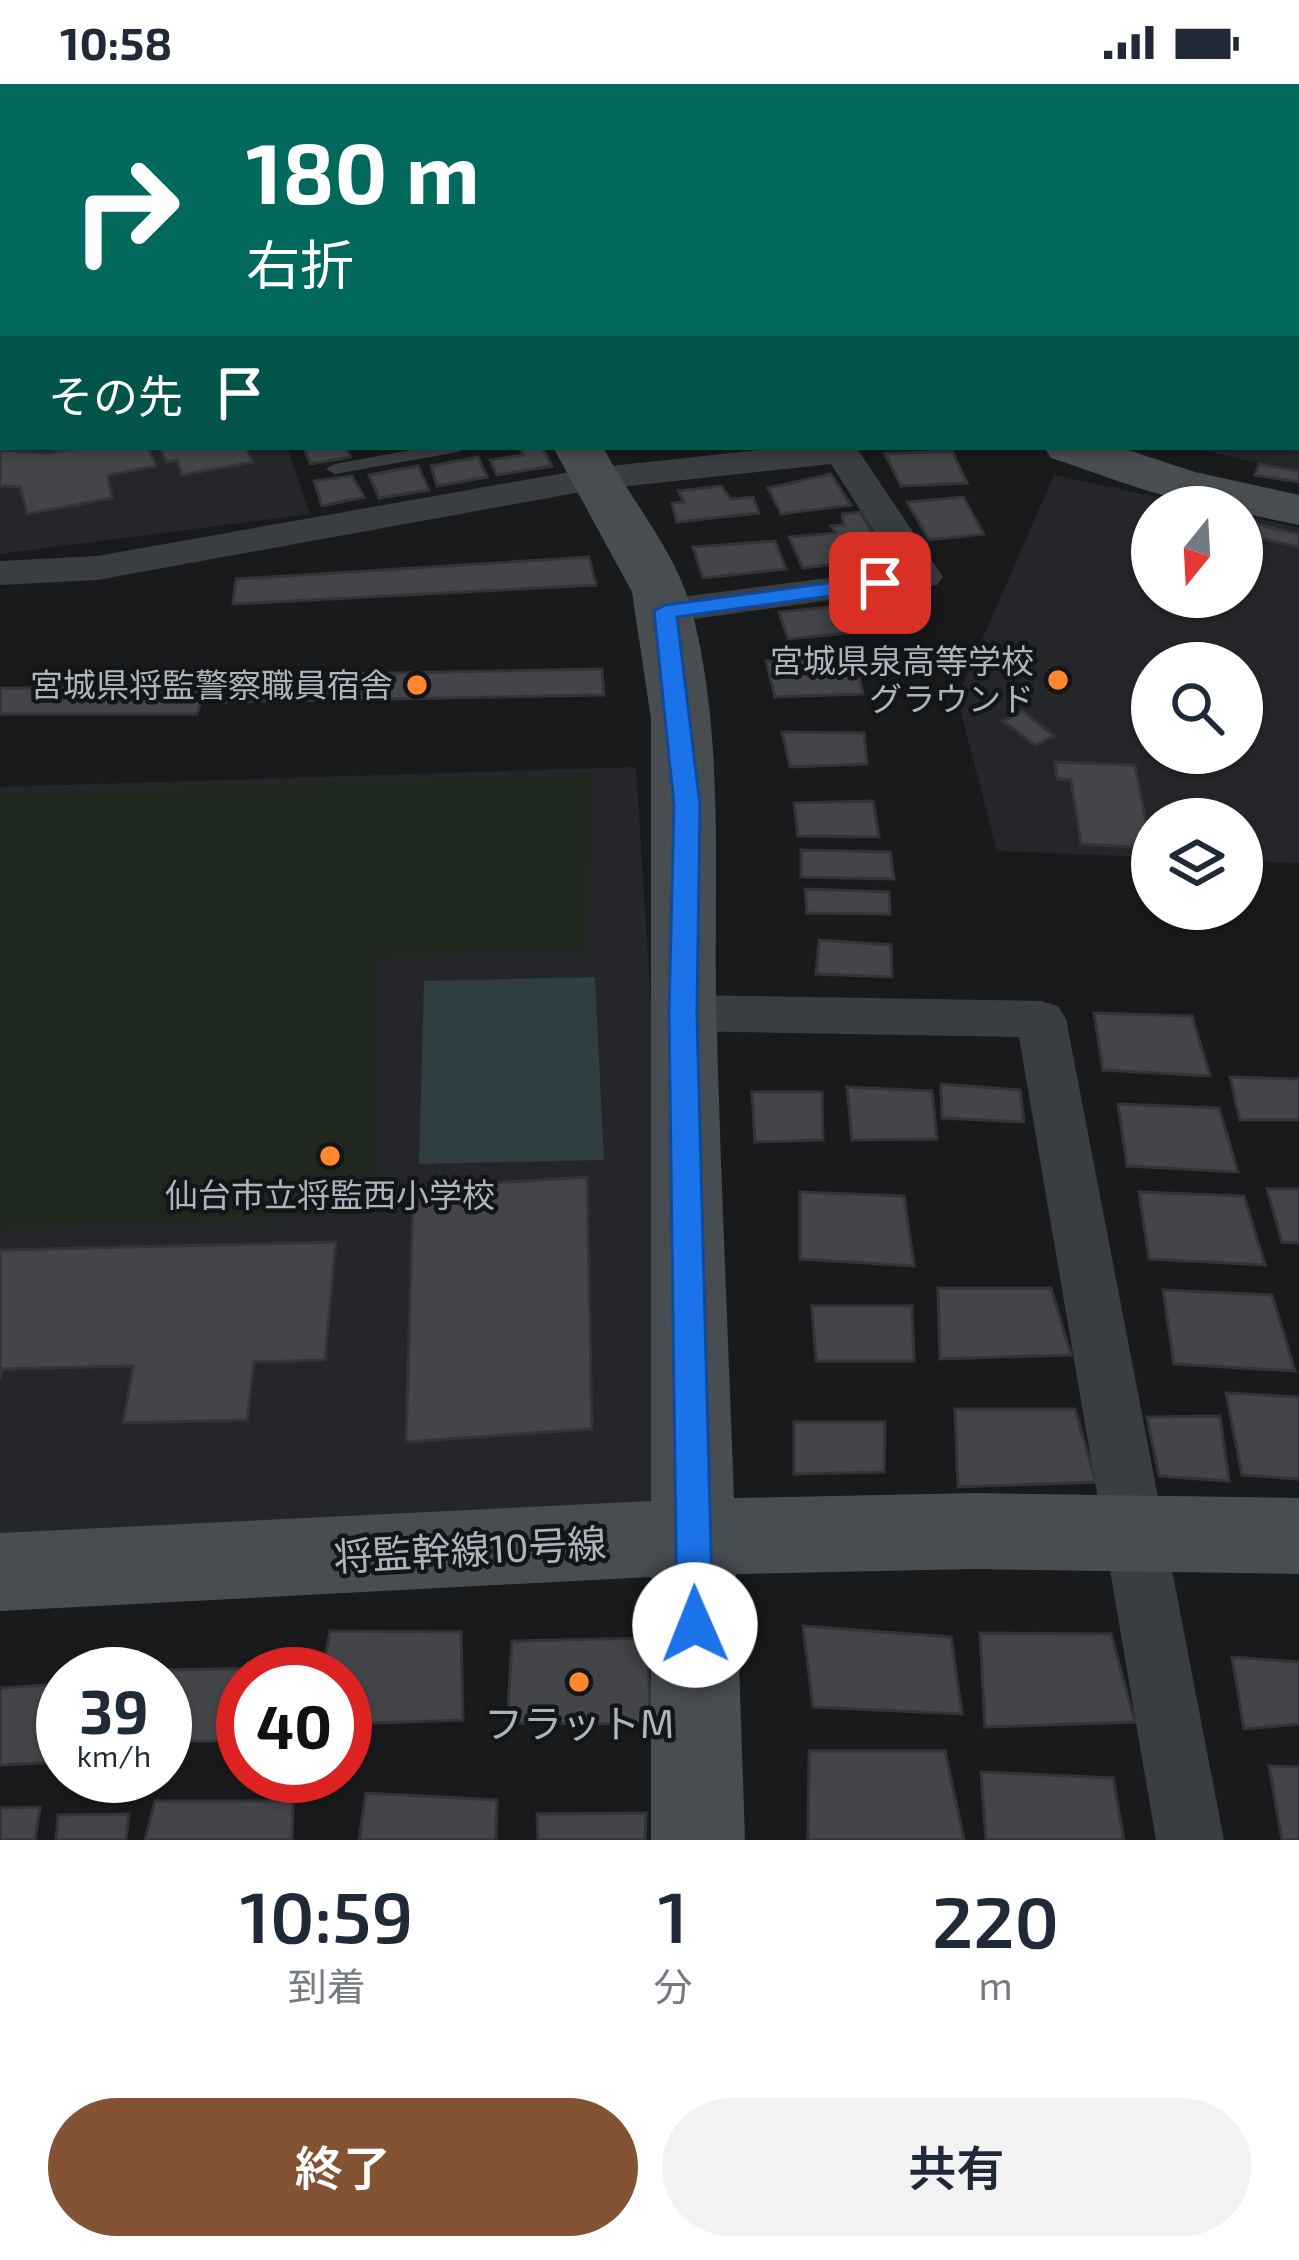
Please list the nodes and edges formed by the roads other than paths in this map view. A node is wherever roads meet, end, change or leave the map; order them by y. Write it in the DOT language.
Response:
graph roads {
  1 [pos="442,450"];
  2 [pos="1078,450"];
  3 [pos="585,463"];
  4 [pos="335,470"];
  5 [pos="1299,510"];
  6 [pos="0,573"];
  7 [pos="665,611"];
  8 [pos="683,1013"];
  9 [pos="1133,1529"];
  10 [pos="1299,1536"];
  11 [pos="694,1540"];
  12 [pos="0,1572"];
  13 [pos="698,1840"];
  14 [pos="1190,1840"];
  1 -- 4 [label="lane"];
  2 -- 5 [label="street"];
  3 -- 6 [label="street"];
  3 -- 7 [label="street"];
  3 -- 7 [label="street"];
  7 -- 8 [label="street"];
  8 -- 9 [label="street"];
  8 -- 11 [label="street"];
  9 -- 10 [label="street, 将監幹線10号線"];
  9 -- 11 [label="street, 将監幹線10号線"];
  9 -- 14 [label="street"];
  11 -- 12 [label="street, 将監幹線10号線"];
  11 -- 13 [label="street"];
}
